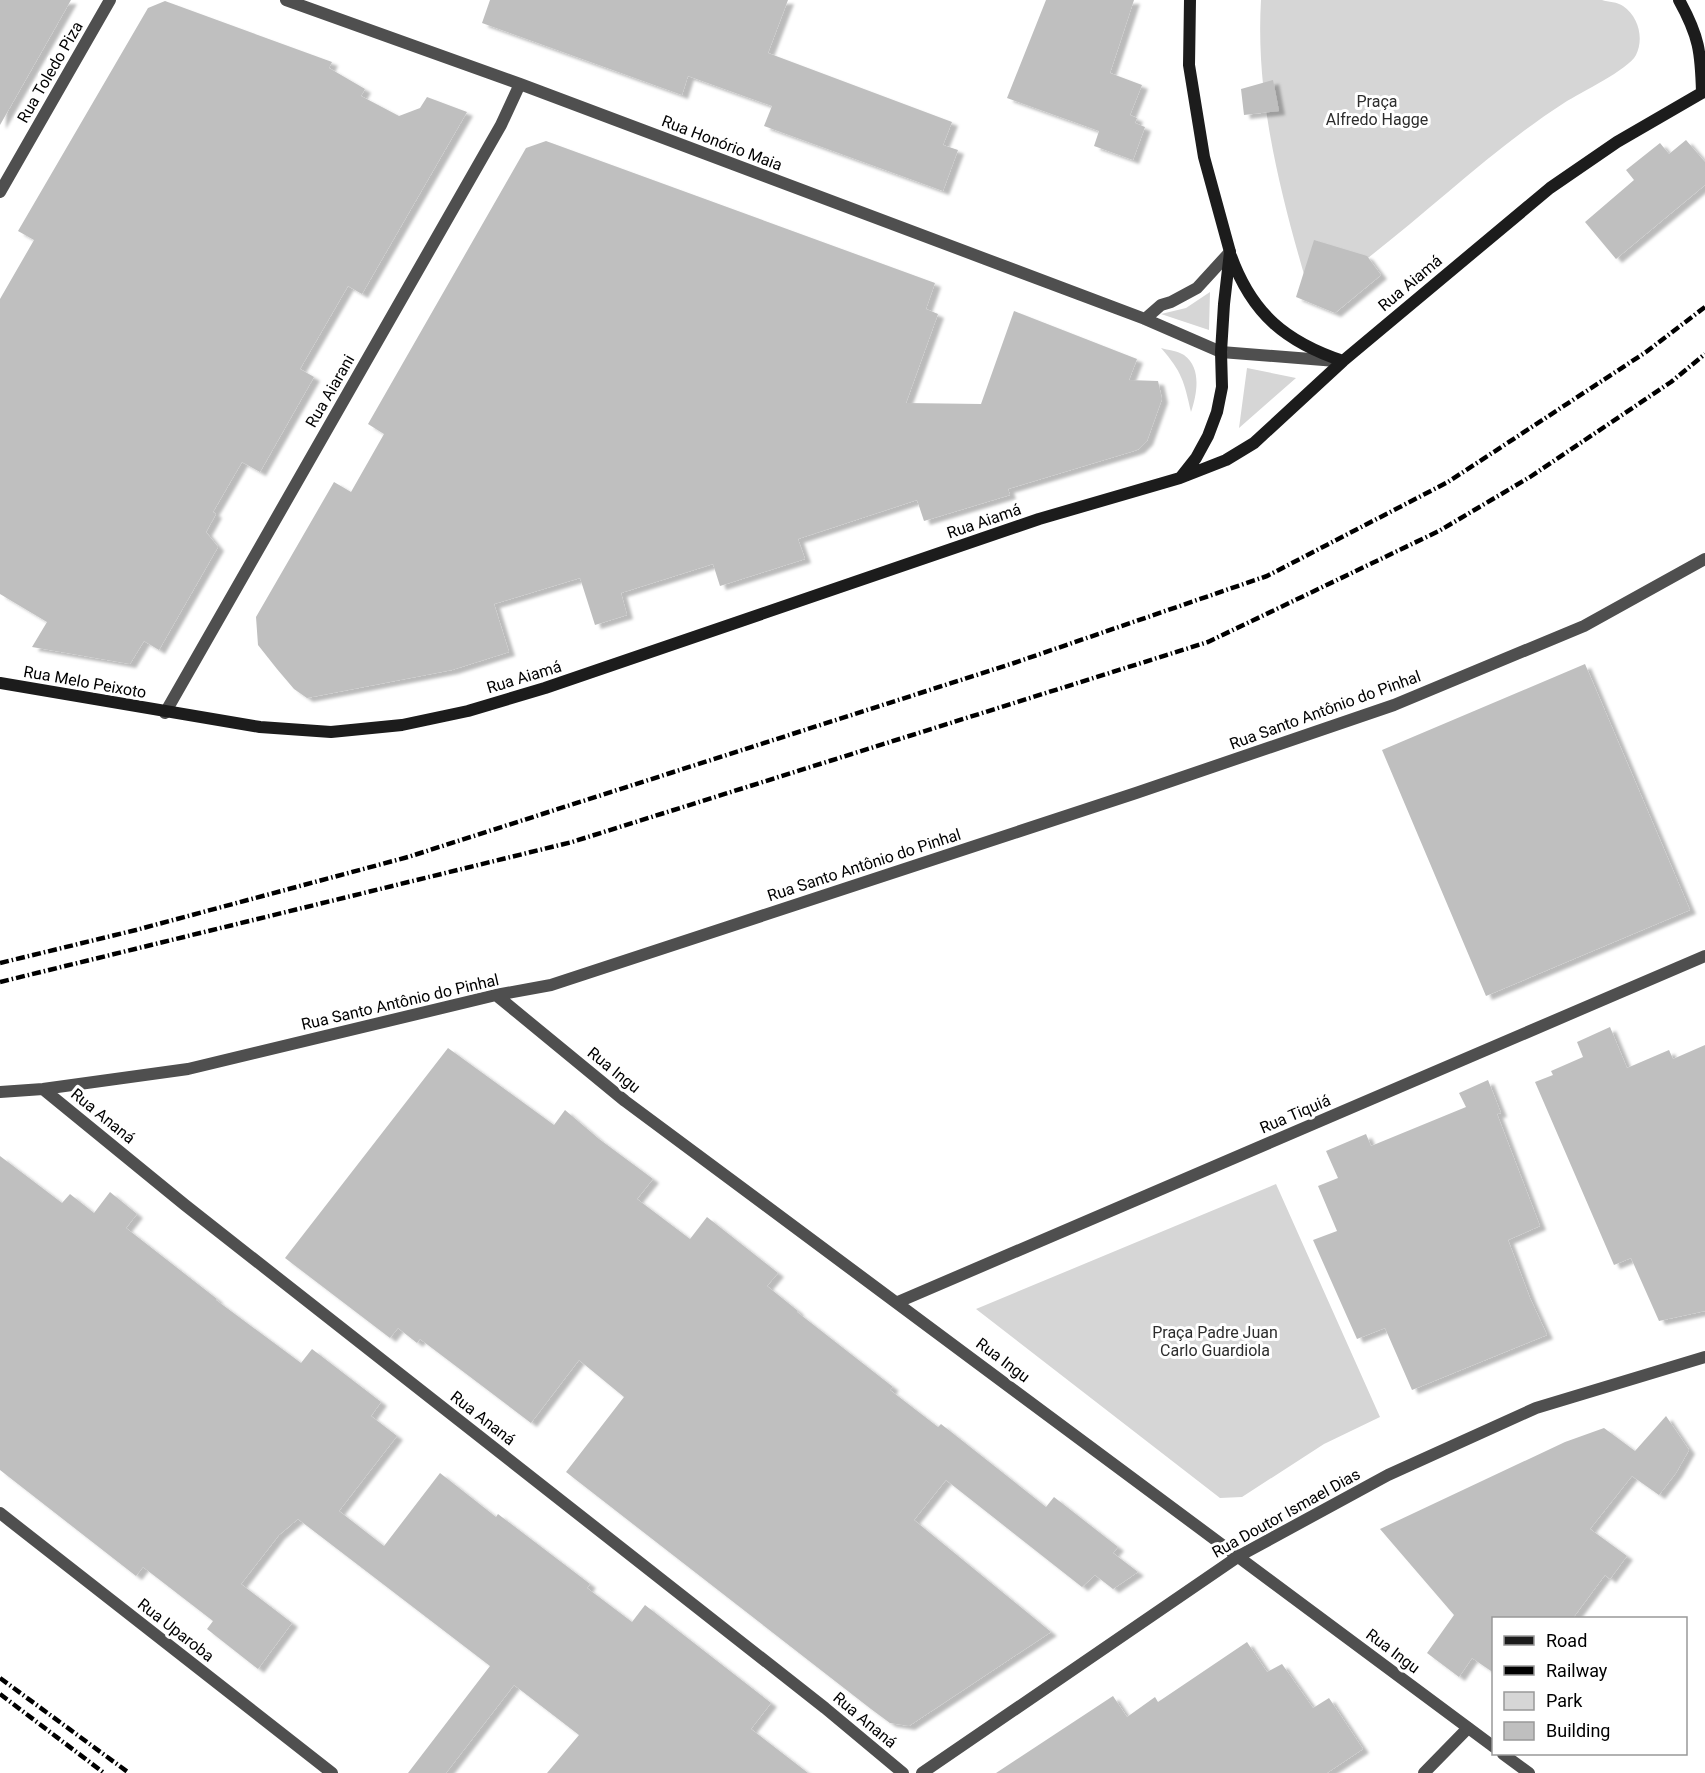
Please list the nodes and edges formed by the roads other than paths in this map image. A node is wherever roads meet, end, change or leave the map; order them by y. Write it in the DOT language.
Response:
graph roads {
  1 [pos="110,0"];
  2 [pos="286,0"];
  3 [pos="1190,0"];
  4 [pos="1679,0"];
  5 [pos="520,84"];
  6 [pos="1703,92"];
  7 [pos="0,192"];
  8 [pos="1230,252"];
  9 [pos="1146,320"];
  10 [pos="1221,352"];
  11 [pos="1343,361"];
  12 [pos="1180,478"];
  13 [pos="1705,559"];
  14 [pos="0,684"];
  15 [pos="165,713"];
  16 [pos="1705,956"];
  17 [pos="496,995"];
  18 [pos="43,1089"];
  19 [pos="0,1092"];
  20 [pos="898,1302"];
  21 [pos="1705,1357"];
  22 [pos="0,1513"];
  23 [pos="1239,1556"];
  24 [pos="1468,1728"];
  25 [pos="1492,1745"];
  26 [pos="1504,1755"];
  27 [pos="332,1773"];
  28 [pos="903,1773"];
  29 [pos="922,1773"];
  30 [pos="1424,1773"];
  31 [pos="1529,1773"];
  1 -- 7 [label="street, Rua Toledo Piza"];
  2 -- 5 [label="street, Rua Honório Maia"];
  3 -- 8 [label="main road"];
  4 -- 6 [label="main road"];
  5 -- 9 [label="street, Rua Honório Maia"];
  5 -- 15 [label="street, Rua Aiarani"];
  6 -- 11 [label="main road, Rua Aiamá"];
  8 -- 9 [label="street"];
  8 -- 10 [label="main road"];
  8 -- 11 [label="main road"];
  9 -- 10 [label="street, Rua Honório Maia"];
  10 -- 11 [label="street, Rua Honório Maia"];
  10 -- 12 [label="main road"];
  11 -- 12 [label="main road, Rua Aiamá"];
  12 -- 15 [label="main road, Rua Aiamá"];
  13 -- 17 [label="street, Rua Santo Antônio do Pinhal"];
  14 -- 15 [label="main road, Rua Melo Peixoto"];
  16 -- 20 [label="street, Rua Tiquiá"];
  17 -- 18 [label="street, Rua Santo Antônio do Pinhal"];
  17 -- 20 [label="street, Rua Ingu"];
  18 -- 19 [label="street, Rua Santo Antônio do Pinhal"];
  18 -- 28 [label="street, Rua Ananá"];
  20 -- 23 [label="street, Rua Ingu"];
  21 -- 23 [label="street, Rua Doutor Ismael Dias"];
  22 -- 27 [label="street, Rua Uparoba"];
  23 -- 24 [label="street, Rua Ingu"];
  23 -- 29 [label="street, Rua Doutor Ismael Dias"];
  24 -- 25 [label="street, Rua Ingu"];
  24 -- 30 [label="street"];
  26 -- 31 [label="street"];
}
